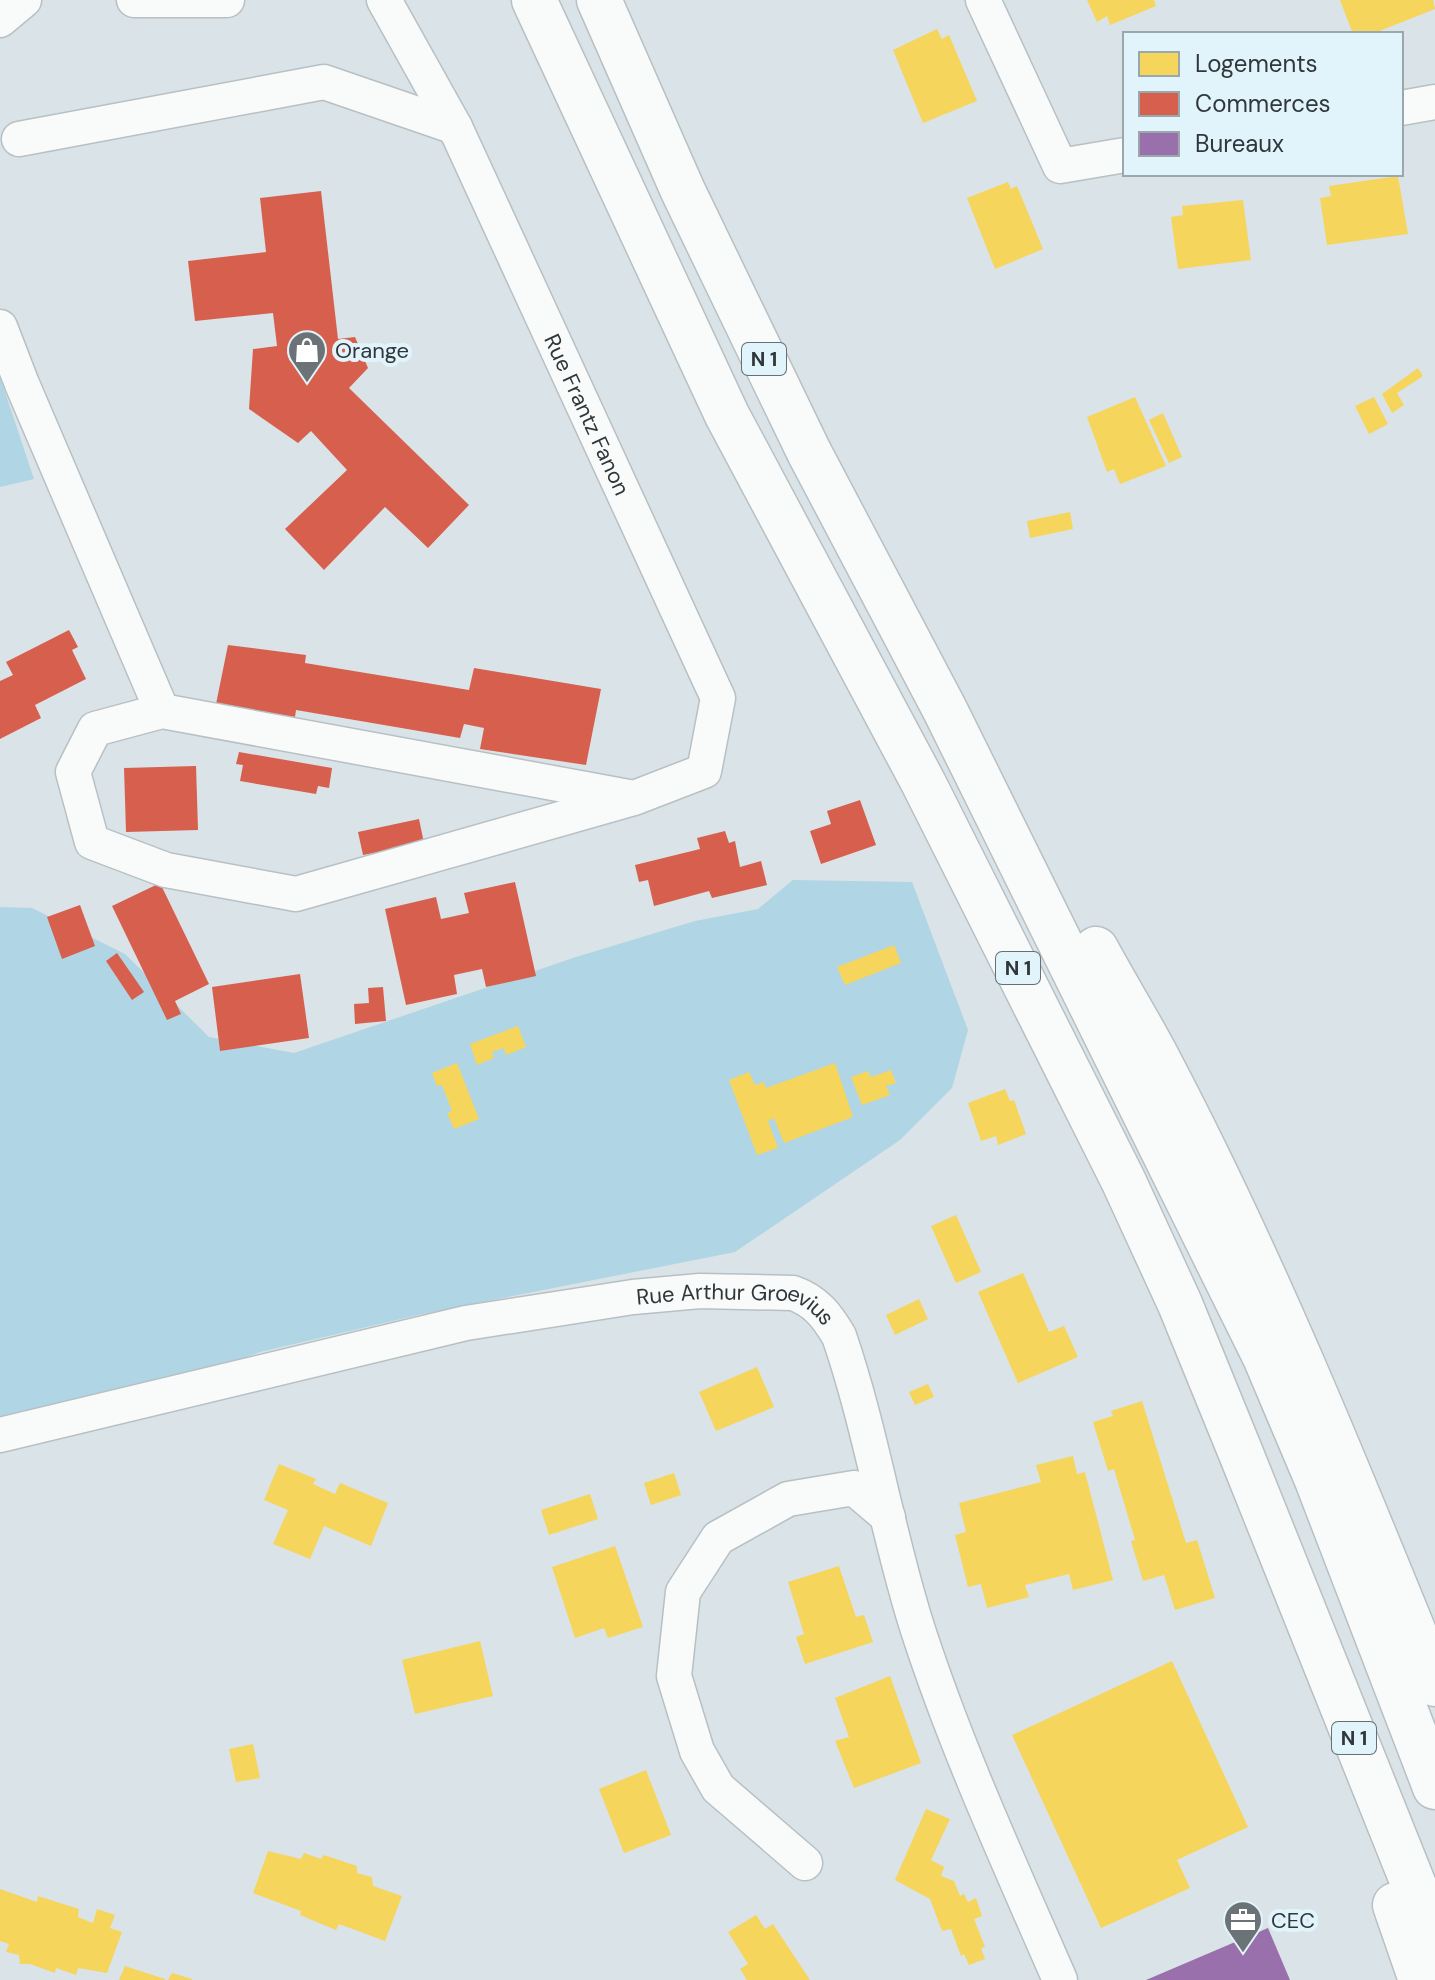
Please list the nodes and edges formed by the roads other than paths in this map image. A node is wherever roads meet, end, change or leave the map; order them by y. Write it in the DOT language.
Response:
graph roads {
  1 [pos="24,0"];
  2 [pos="134,0"];
  3 [pos="227,0"];
  4 [pos="384,0"];
  5 [pos="534,0"];
  6 [pos="599,0"];
  7 [pos="983,0"];
  8 [pos="0,20"];
  9 [pos="1435,102"];
  10 [pos="1403,108"];
  11 [pos="455,127"];
  12 [pos="19,139"];
  13 [pos="1123,155"];
  14 [pos="0,327"];
  15 [pos="945,710"];
  16 [pos="162,711"];
  17 [pos="634,798"];
  18 [pos="0,1435"];
  19 [pos="888,1517"];
  20 [pos="1274,1538"];
  21 [pos="1435,1684"];
  22 [pos="1435,1787"];
  23 [pos="805,1863"];
  24 [pos="1435,1938"];
  25 [pos="1060,1980"];
  26 [pos="1421,1980"];
  1 -- 8 [label="street"];
  2 -- 3 [label="street"];
  4 -- 11 [label="street, Rue Frantz Fanon"];
  5 -- 20 [label="highway, N 1"];
  6 -- 15 [label="highway, N 1"];
  7 -- 13 [label="street"];
  9 -- 10 [label="street"];
  11 -- 12 [label="street"];
  11 -- 17 [label="street, Rue Frantz Fanon"];
  14 -- 16 [label="street"];
  15 -- 21 [label="highway"];
  15 -- 22 [label="highway, N 1"];
  16 -- 17 [label="street, Rue Frantz Fanon"];
  16 -- 17 [label="street, Rue Frantz Fanon"];
  18 -- 19 [label="street, Rue Arthur Groevius"];
  19 -- 23 [label="street"];
  19 -- 25 [label="street, Rue Arthur Groevius"];
  20 -- 24 [label="highway, N 1"];
  20 -- 26 [label="highway"];
}
